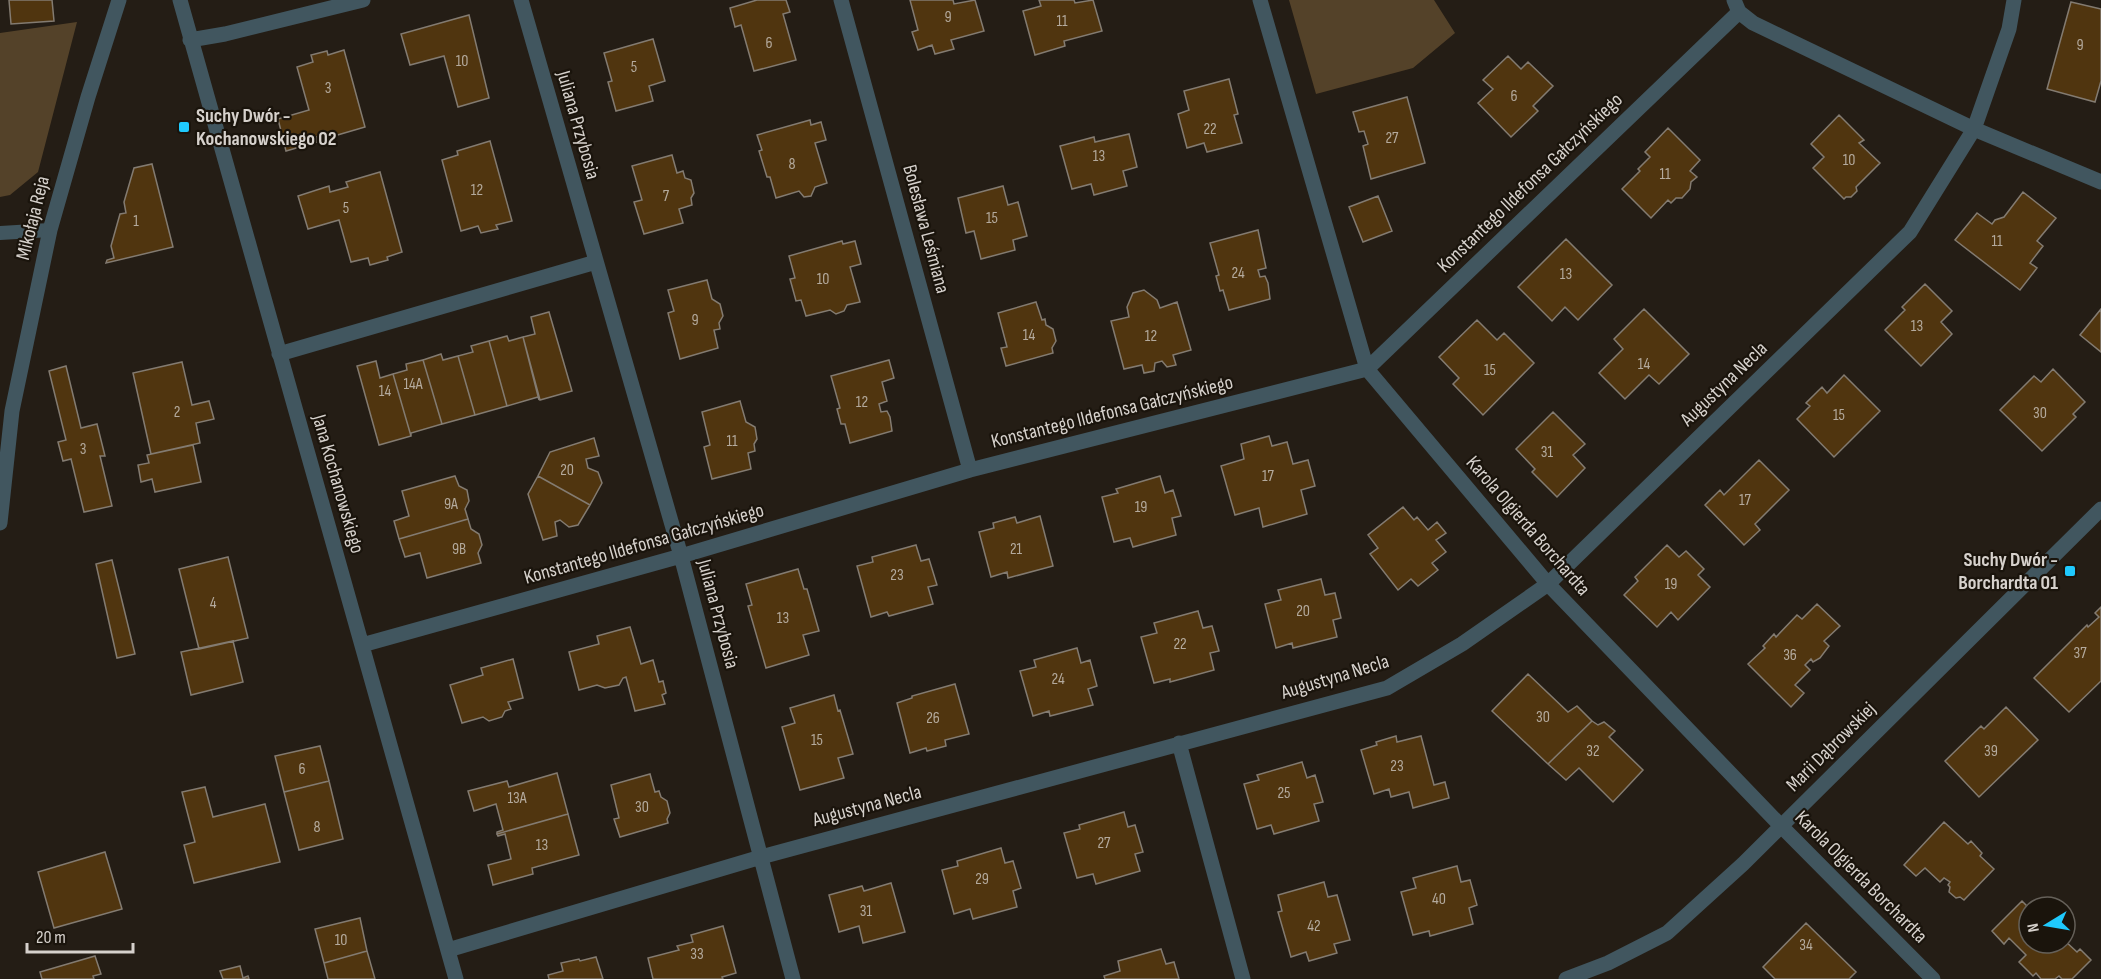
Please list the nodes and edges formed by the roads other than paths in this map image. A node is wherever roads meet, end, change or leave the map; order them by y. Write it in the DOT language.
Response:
graph roads {
  1 [pos="119,0"];
  2 [pos="180,0"];
  3 [pos="363,0"];
  4 [pos="521,0"];
  5 [pos="841,0"];
  6 [pos="1260,0"];
  7 [pos="2014,0"];
  8 [pos="1736,6"];
  9 [pos="190,40"];
  10 [pos="1974,129"];
  11 [pos="2101,182"];
  12 [pos="50,230"];
  13 [pos="0,233"];
  14 [pos="596,262"];
  15 [pos="279,354"];
  16 [pos="1367,369"];
  17 [pos="970,470"];
  18 [pos="2101,508"];
  19 [pos="0,523"];
  20 [pos="681,556"];
  21 [pos="1548,584"];
  22 [pos="362,645"];
  23 [pos="1179,743"];
  24 [pos="1780,826"];
  25 [pos="760,857"];
  26 [pos="448,950"];
  27 [pos="456,979"];
  28 [pos="793,979"];
  29 [pos="1243,979"];
  30 [pos="1566,979"];
  31 [pos="1933,979"];
  1 -- 12 [label="street, Mikołaja Reja"];
  2 -- 9 [label="street, Jana Kochanowskiego"];
  3 -- 9 [label="street"];
  4 -- 14 [label="street, Juliana Przybosia"];
  5 -- 17 [label="street, Bolesława Leśmiana"];
  6 -- 16 [label="street, Karola Olgierda Borchardta"];
  7 -- 10 [label="street, Augustyna Necla"];
  8 -- 10 [label="street"];
  8 -- 16 [label="street, Konstantego Ildefonsa Gałczyńskiego"];
  9 -- 15 [label="street, Jana Kochanowskiego"];
  10 -- 11 [label="street"];
  10 -- 21 [label="street, Augustyna Necla"];
  12 -- 13 [label="lane"];
  12 -- 19 [label="street, Mikołaja Reja"];
  14 -- 15 [label="street"];
  14 -- 20 [label="street, Juliana Przybosia"];
  15 -- 22 [label="street, Jana Kochanowskiego"];
  16 -- 17 [label="street, Konstantego Ildefonsa Gałczyńskiego"];
  16 -- 21 [label="street, Karola Olgierda Borchardta"];
  17 -- 20 [label="street, Konstantego Ildefonsa Gałczyńskiego"];
  18 -- 24 [label="street, Marii Dąbrowskiej"];
  20 -- 22 [label="street, Konstantego Ildefonsa Gałczyńskiego"];
  20 -- 25 [label="street, Juliana Przybosia"];
  21 -- 23 [label="street, Augustyna Necla"];
  21 -- 24 [label="street, Karola Olgierda Borchardta"];
  22 -- 26 [label="street, Jana Kochanowskiego"];
  23 -- 25 [label="street, Augustyna Necla"];
  23 -- 29 [label="street"];
  24 -- 30 [label="street, Marii Dąbrowskiej"];
  24 -- 31 [label="street, Karola Olgierda Borchardta"];
  25 -- 26 [label="street, Augustyna Necla"];
  25 -- 28 [label="street, Juliana Przybosia"];
  26 -- 27 [label="street, Jana Kochanowskiego"];
}
